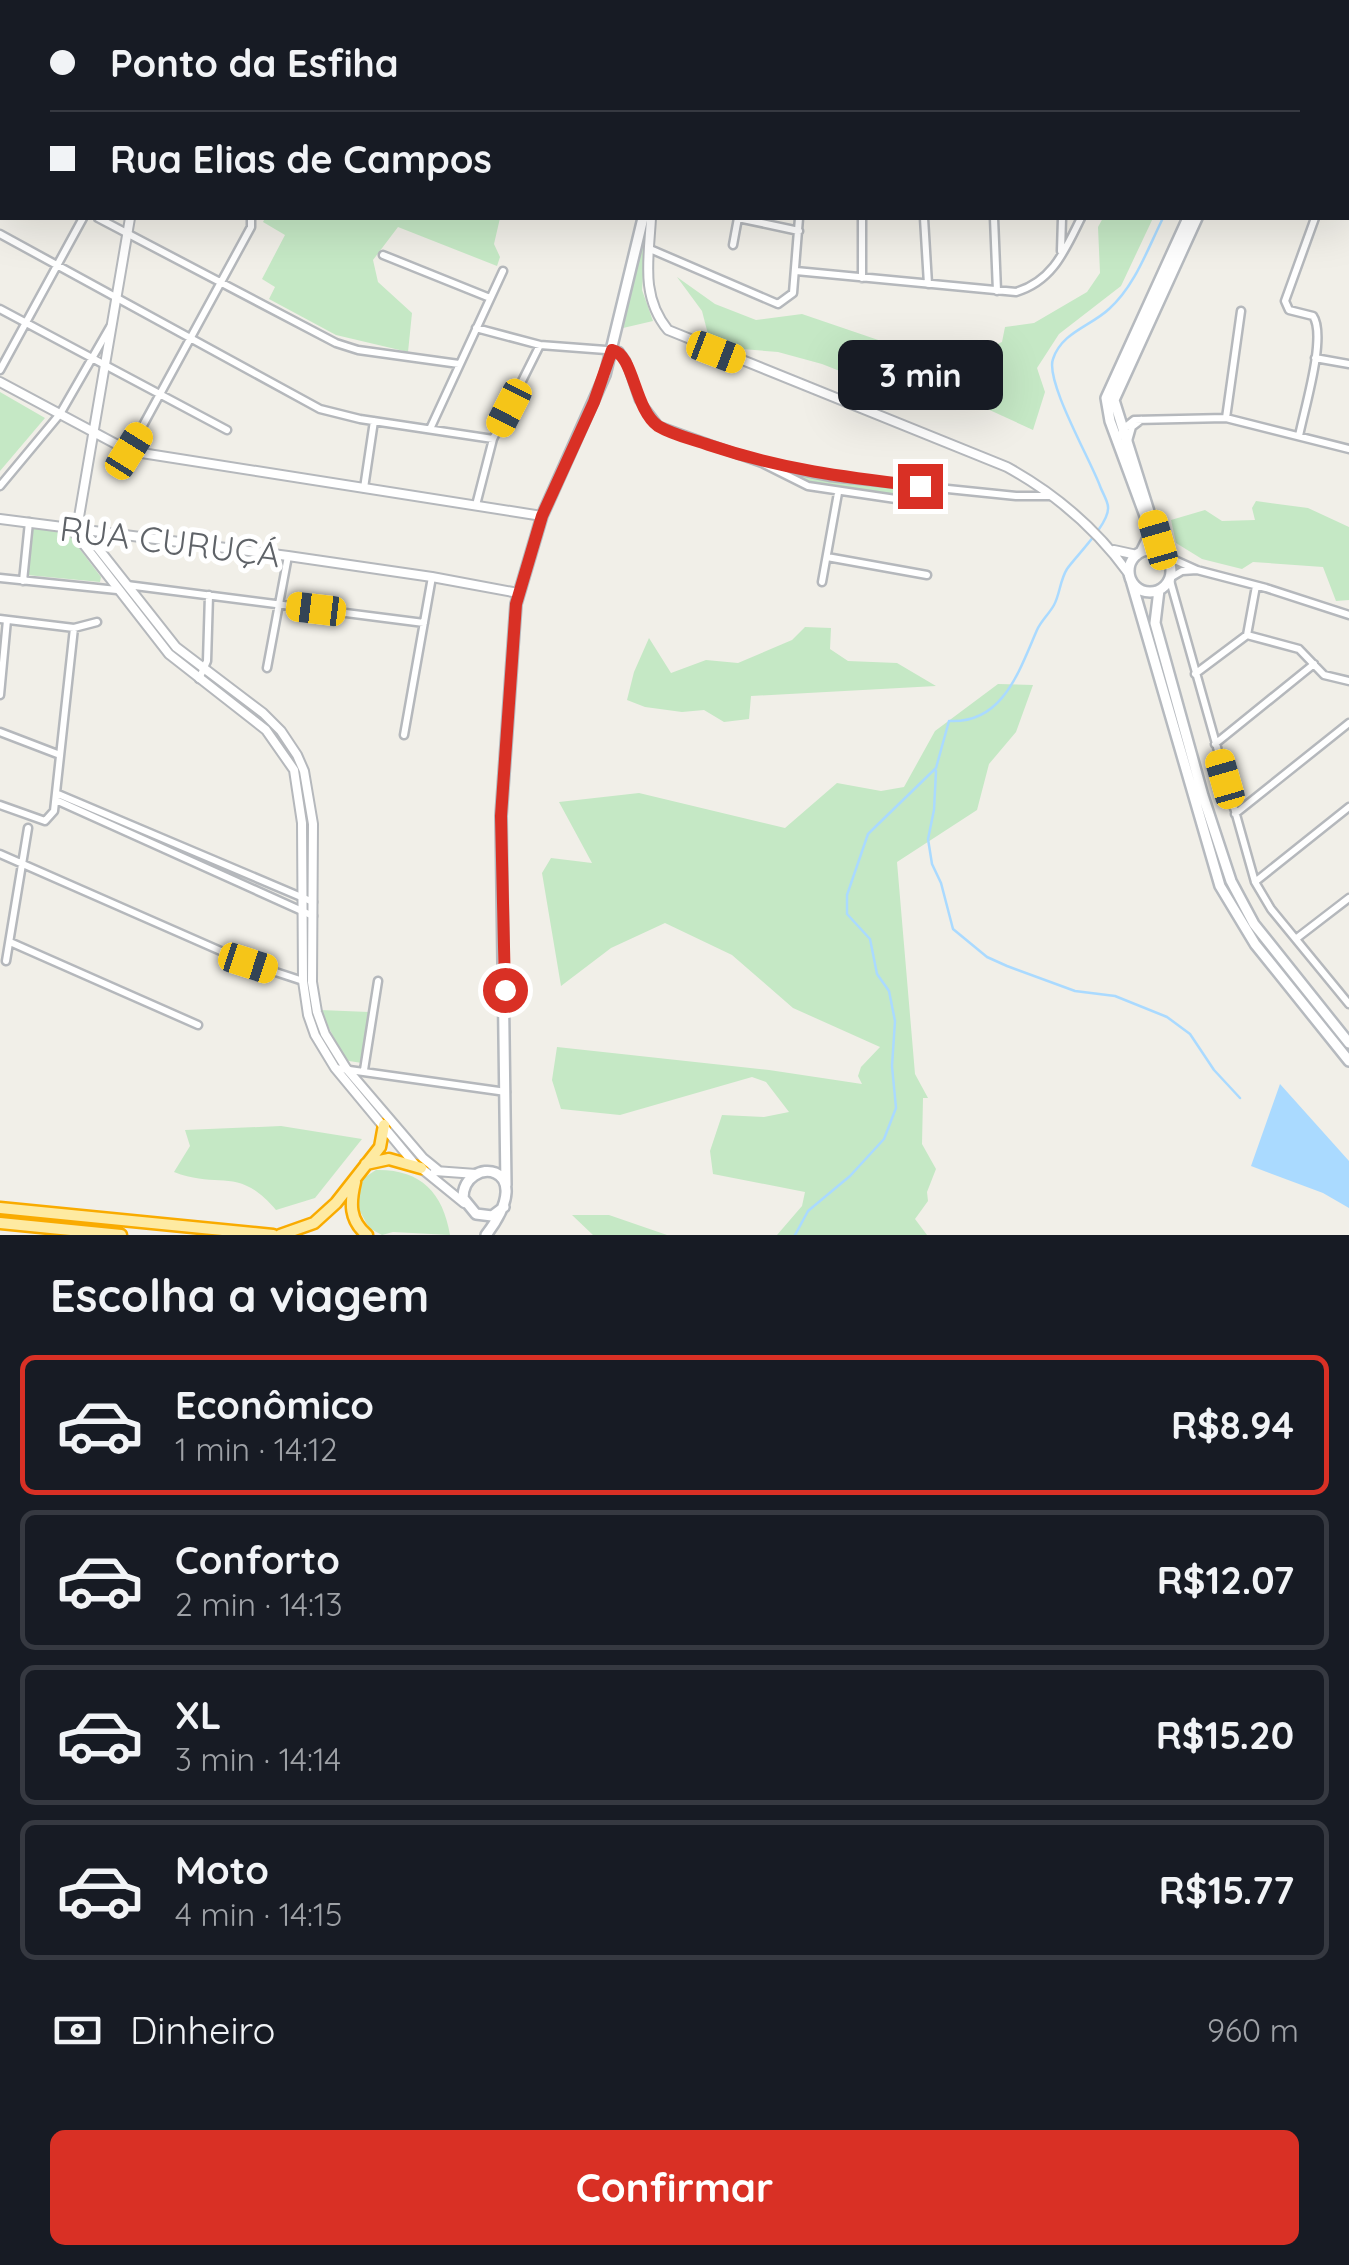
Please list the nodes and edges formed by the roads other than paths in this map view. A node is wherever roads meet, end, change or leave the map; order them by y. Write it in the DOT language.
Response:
graph roads {
  1 [pos="82,220"];
  2 [pos="102,220"];
  3 [pos="130,220"];
  4 [pos="252,220"];
  5 [pos="643,220"];
  6 [pos="651,220"];
  7 [pos="738,220"];
  8 [pos="747,220"];
  9 [pos="800,220"];
  10 [pos="862,220"];
  11 [pos="924,220"];
  12 [pos="994,220"];
  13 [pos="1062,220"];
  14 [pos="1080,220"];
  15 [pos="1187,220"];
  16 [pos="1196,220"];
  17 [pos="1314,220"];
  18 [pos="798,232"];
  19 [pos="128,233"];
  20 [pos="0,234"];
  21 [pos="733,245"];
  22 [pos="650,248"];
  23 [pos="383,256"];
  24 [pos="1061,258"];
  25 [pos="58,268"];
  26 [pos="796,271"];
  27 [pos="503,272"];
  28 [pos="862,278"];
  29 [pos="222,283"];
  30 [pos="928,284"];
  31 [pos="997,292"];
  32 [pos="118,298"];
  33 [pos="490,298"];
  34 [pos="0,309"];
  35 [pos="1241,311"];
  36 [pos="113,322"];
  37 [pos="26,323"];
  38 [pos="476,328"];
  39 [pos="192,340"];
  40 [pos="540,345"];
  41 [pos="612,350"];
  42 [pos="92,358"];
  43 [pos="1315,358"];
  44 [pos="459,364"];
  45 [pos="1349,364"];
  46 [pos="106,366"];
  47 [pos="0,370"];
  48 [pos="0,382"];
  49 [pos="162,395"];
  50 [pos="60,414"];
  51 [pos="1226,418"];
  52 [pos="374,421"];
  53 [pos="1133,422"];
  54 [pos="430,429"];
  55 [pos="226,430"];
  56 [pos="94,432"];
  57 [pos="1299,436"];
  58 [pos="493,439"];
  59 [pos="1122,441"];
  60 [pos="1349,450"];
  61 [pos="129,451"];
  62 [pos="762,463"];
  63 [pos="0,486"];
  64 [pos="364,488"];
  65 [pos="838,493"];
  66 [pos="1055,496"];
  67 [pos="916,502"];
  68 [pos="476,506"];
  69 [pos="542,516"];
  70 [pos="79,517"];
  71 [pos="0,519"];
  72 [pos="29,522"];
  73 [pos="85,530"];
  74 [pos="73,532"];
  75 [pos="1113,549"];
  76 [pos="1139,553"];
  77 [pos="1164,554"];
  78 [pos="288,556"];
  79 [pos="826,557"];
  80 [pos="1197,570"];
  81 [pos="927,576"];
  82 [pos="432,577"];
  83 [pos="1130,577"];
  84 [pos="0,578"];
  85 [pos="1170,578"];
  86 [pos="23,580"];
  87 [pos="822,582"];
  88 [pos="126,584"];
  89 [pos="1256,586"];
  90 [pos="117,590"];
  91 [pos="1159,590"];
  92 [pos="518,593"];
  93 [pos="209,595"];
  94 [pos="1175,603"];
  95 [pos="279,604"];
  96 [pos="1349,615"];
  97 [pos="4,620"];
  98 [pos="97,622"];
  99 [pos="424,624"];
  100 [pos="74,628"];
  101 [pos="1248,635"];
  102 [pos="1314,664"];
  103 [pos="267,668"];
  104 [pos="1195,674"];
  105 [pos="201,675"];
  106 [pos="1349,682"];
  107 [pos="0,695"];
  108 [pos="1349,722"];
  109 [pos="0,732"];
  110 [pos="404,734"];
  111 [pos="1215,744"];
  112 [pos="60,755"];
  113 [pos="58,798"];
  114 [pos="0,805"];
  115 [pos="1349,807"];
  116 [pos="1235,814"];
  117 [pos="28,828"];
  118 [pos="0,854"];
  119 [pos="22,864"];
  120 [pos="1255,882"];
  121 [pos="1349,898"];
  122 [pos="308,901"];
  123 [pos="308,914"];
  124 [pos="1298,938"];
  125 [pos="10,942"];
  126 [pos="6,962"];
  127 [pos="303,981"];
  128 [pos="378,981"];
  129 [pos="1349,982"];
  130 [pos="1338,990"];
  131 [pos="1349,1004"];
  132 [pos="198,1026"];
  133 [pos="1349,1043"];
  134 [pos="1349,1062"];
  135 [pos="336,1068"];
  136 [pos="346,1068"];
  137 [pos="364,1070"];
  138 [pos="506,1092"];
  139 [pos="384,1125"];
  140 [pos="504,1146"];
  141 [pos="365,1164"];
  142 [pos="419,1168"];
  143 [pos="439,1172"];
  144 [pos="480,1172"];
  145 [pos="356,1178"];
  146 [pos="506,1185"];
  147 [pos="504,1206"];
  148 [pos="0,1208"];
  149 [pos="468,1208"];
  150 [pos="3,1224"];
  151 [pos="121,1235"];
  152 [pos="276,1235"];
  153 [pos="367,1235"];
  154 [pos="484,1235"];
  1 -- 25 [label="street"];
  2 -- 19 [label="street"];
  3 -- 19 [label="street"];
  4 -- 29 [label="street"];
  5 -- 41 [label="main road"];
  6 -- 22 [label="street"];
  7 -- 21 [label="street"];
  8 -- 18 [label="street"];
  9 -- 18 [label="street"];
  10 -- 28 [label="street"];
  11 -- 30 [label="street"];
  12 -- 31 [label="street"];
  13 -- 24 [label="street"];
  14 -- 24 [label="street"];
  15 -- 59 [label="main road"];
  16 -- 53 [label="main road"];
  17 -- 43 [label="street"];
  18 -- 26 [label="street"];
  19 -- 29 [label="street"];
  19 -- 32 [label="street"];
  20 -- 25 [label="street"];
  22 -- 26 [label="street"];
  22 -- 66 [label="street"];
  23 -- 33 [label="street"];
  24 -- 31 [label="street"];
  25 -- 32 [label="street"];
  25 -- 37 [label="street"];
  26 -- 28 [label="street"];
  27 -- 33 [label="street"];
  28 -- 30 [label="street"];
  29 -- 39 [label="street"];
  29 -- 44 [label="street"];
  30 -- 31 [label="street"];
  32 -- 36 [label="street"];
  32 -- 39 [label="street"];
  33 -- 38 [label="street"];
  34 -- 37 [label="street"];
  35 -- 51 [label="street"];
  36 -- 42 [label="street"];
  36 -- 46 [label="street"];
  37 -- 42 [label="street"];
  37 -- 47 [label="street"];
  38 -- 40 [label="street"];
  38 -- 44 [label="street"];
  39 -- 49 [label="street"];
  39 -- 52 [label="street"];
  40 -- 41 [label="street"];
  40 -- 58 [label="street"];
  41 -- 62 [label="street"];
  41 -- 69 [label="main road"];
  42 -- 46 [label="street"];
  42 -- 50 [label="street"];
  43 -- 45 [label="street"];
  43 -- 57 [label="street"];
  44 -- 54 [label="street"];
  46 -- 49 [label="street"];
  46 -- 56 [label="street"];
  48 -- 50 [label="street"];
  49 -- 55 [label="street"];
  49 -- 61 [label="street"];
  50 -- 56 [label="street"];
  50 -- 63 [label="street"];
  51 -- 53 [label="street"];
  51 -- 57 [label="street"];
  52 -- 54 [label="street"];
  52 -- 64 [label="street"];
  53 -- 59 [label="main road"];
  53 -- 59 [label="street"];
  54 -- 58 [label="street"];
  56 -- 61 [label="street"];
  56 -- 70 [label="street"];
  57 -- 60 [label="street"];
  58 -- 68 [label="street"];
  59 -- 76 [label="main road"];
  59 -- 77 [label="main road"];
  61 -- 64 [label="street"];
  62 -- 65 [label="street"];
  62 -- 66 [label="street"];
  64 -- 68 [label="street"];
  65 -- 67 [label="street"];
  65 -- 79 [label="street"];
  66 -- 75 [label="street"];
  68 -- 69 [label="street"];
  69 -- 92 [label="main road"];
  70 -- 73 [label="street"];
  70 -- 74 [label="street"];
  71 -- 72 [label="street, RUA CURUÇÁ"];
  72 -- 74 [label="street, RUA CURUÇÁ"];
  72 -- 86 [label="street"];
  73 -- 74 [label="street, RUA CURUÇÁ"];
  73 -- 78 [label="street, RUA CURUÇÁ"];
  73 -- 88 [label="street"];
  74 -- 90 [label="street"];
  75 -- 76 [label="street"];
  75 -- 83 [label="street"];
  76 -- 77 [label="main road"];
  76 -- 83 [label="main road"];
  77 -- 80 [label="street"];
  77 -- 85 [label="main road"];
  78 -- 82 [label="street, RUA CURUÇÁ"];
  78 -- 95 [label="street"];
  79 -- 81 [label="street"];
  79 -- 87 [label="street"];
  80 -- 85 [label="street"];
  80 -- 89 [label="street"];
  82 -- 92 [label="street, RUA CURUÇÁ"];
  82 -- 99 [label="street"];
  83 -- 91 [label="main road"];
  83 -- 134 [label="main road"];
  84 -- 86 [label="street"];
  85 -- 91 [label="main road"];
  85 -- 94 [label="street"];
  86 -- 90 [label="street"];
  88 -- 93 [label="street"];
  88 -- 105 [label="street"];
  89 -- 96 [label="street"];
  89 -- 101 [label="street"];
  90 -- 105 [label="street"];
  91 -- 94 [label="street"];
  91 -- 133 [label="main road"];
  92 -- 138 [label="main road"];
  93 -- 95 [label="street"];
  93 -- 105 [label="street"];
  94 -- 104 [label="street"];
  95 -- 99 [label="street"];
  95 -- 103 [label="street"];
  97 -- 100 [label="street"];
  97 -- 107 [label="street"];
  98 -- 100 [label="street"];
  99 -- 110 [label="street"];
  100 -- 112 [label="street"];
  101 -- 102 [label="street"];
  101 -- 104 [label="street"];
  102 -- 106 [label="street"];
  102 -- 111 [label="street"];
  104 -- 111 [label="street"];
  105 -- 122 [label="street"];
  108 -- 116 [label="street"];
  109 -- 112 [label="street"];
  111 -- 116 [label="street"];
  112 -- 113 [label="street"];
  113 -- 114 [label="street"];
  113 -- 122 [label="street"];
  113 -- 123 [label="street"];
  115 -- 120 [label="street"];
  116 -- 120 [label="street"];
  117 -- 119 [label="street"];
  118 -- 119 [label="street"];
  119 -- 125 [label="street"];
  119 -- 127 [label="street"];
  120 -- 124 [label="street"];
  121 -- 124 [label="street"];
  122 -- 123 [label="street"];
  123 -- 127 [label="street"];
  123 -- 136 [label="street"];
  124 -- 130 [label="street"];
  125 -- 126 [label="street"];
  125 -- 132 [label="street"];
  127 -- 135 [label="street"];
  128 -- 137 [label="street"];
  129 -- 130 [label="street"];
  130 -- 131 [label="street"];
  135 -- 136 [label="street"];
  135 -- 139 [label="street"];
  136 -- 137 [label="street"];
  136 -- 143 [label="street"];
  137 -- 138 [label="street"];
  138 -- 140 [label="main road"];
  139 -- 141 [label="highway"];
  139 -- 142 [label="street"];
  140 -- 144 [label="main road"];
  140 -- 146 [label="main road"];
  141 -- 142 [label="highway"];
  141 -- 145 [label="highway"];
  142 -- 143 [label="street"];
  142 -- 149 [label="street"];
  143 -- 144 [label="street"];
  144 -- 146 [label="main road"];
  144 -- 149 [label="main road"];
  145 -- 152 [label="highway"];
  145 -- 153 [label="highway"];
  146 -- 147 [label="main road"];
  147 -- 149 [label="main road"];
  147 -- 154 [label="main road"];
  148 -- 152 [label="highway"];
  149 -- 154 [label="main road"];
  150 -- 151 [label="highway"];
}
